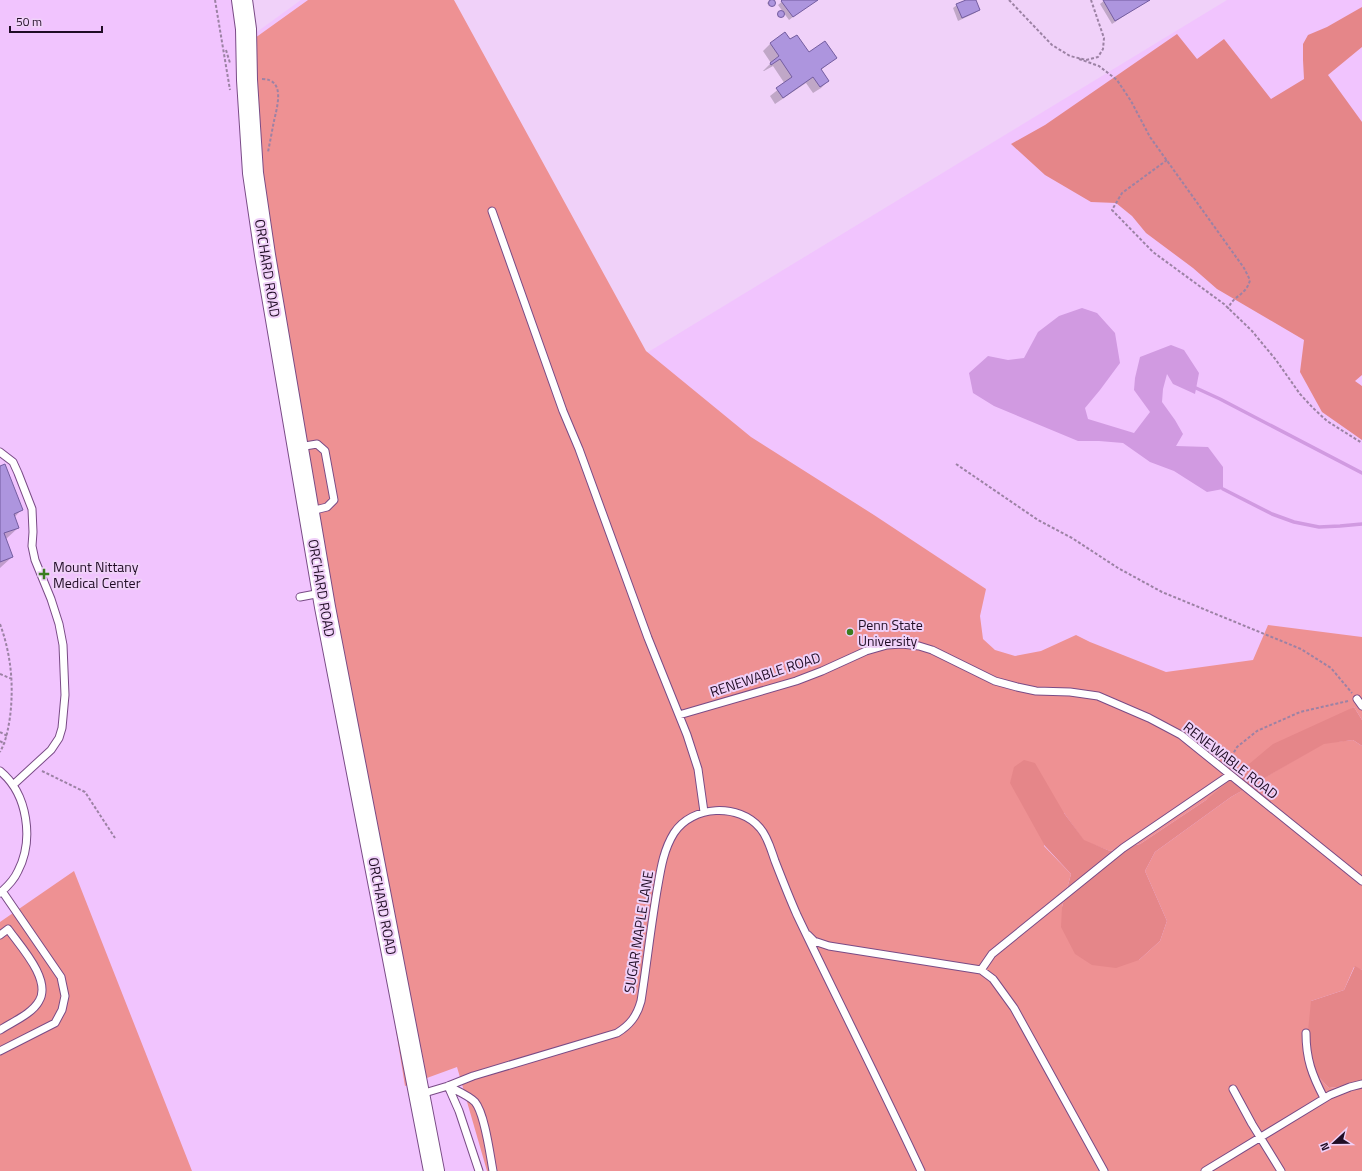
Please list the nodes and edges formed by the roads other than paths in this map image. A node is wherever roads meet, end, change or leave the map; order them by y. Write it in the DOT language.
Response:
graph roads {
  1 [pos="242,0"];
  2 [pos="492,211"];
  3 [pos="298,448"];
  4 [pos="0,452"];
  5 [pos="309,511"];
  6 [pos="323,592"];
  7 [pos="300,598"];
  8 [pos="1357,699"];
  9 [pos="1362,706"];
  10 [pos="679,715"];
  11 [pos="0,771"];
  12 [pos="1227,772"];
  13 [pos="13,785"];
  14 [pos="704,812"];
  15 [pos="1362,881"];
  16 [pos="1,892"];
  17 [pos="805,932"];
  18 [pos="0,935"];
  19 [pos="981,970"];
  20 [pos="0,1030"];
  21 [pos="1306,1033"];
  22 [pos="0,1051"];
  23 [pos="1362,1084"];
  24 [pos="448,1086"];
  25 [pos="1233,1089"];
  26 [pos="419,1095"];
  27 [pos="1324,1098"];
  28 [pos="1260,1137"];
  29 [pos="434,1171"];
  30 [pos="479,1171"];
  31 [pos="493,1171"];
  32 [pos="921,1171"];
  33 [pos="1104,1171"];
  34 [pos="1205,1171"];
  35 [pos="1281,1171"];
  1 -- 3 [label="street, ORCHARD ROAD"];
  2 -- 10 [label="lane"];
  3 -- 5 [label="street, ORCHARD ROAD"];
  3 -- 5 [label="lane"];
  4 -- 13 [label="lane"];
  5 -- 6 [label="street, ORCHARD ROAD"];
  6 -- 7 [label="lane"];
  6 -- 26 [label="street, ORCHARD ROAD"];
  8 -- 9 [label="lane"];
  10 -- 12 [label="lane, RENEWABLE ROAD"];
  10 -- 14 [label="lane"];
  11 -- 13 [label="lane"];
  12 -- 15 [label="lane, RENEWABLE ROAD"];
  12 -- 19 [label="lane"];
  13 -- 16 [label="lane"];
  14 -- 17 [label="lane, SUGAR MAPLE LANE"];
  14 -- 24 [label="lane, SUGAR MAPLE LANE"];
  16 -- 22 [label="lane"];
  17 -- 19 [label="lane"];
  17 -- 32 [label="lane, SUGAR MAPLE LANE"];
  18 -- 20 [label="lane"];
  19 -- 33 [label="lane"];
  21 -- 27 [label="lane"];
  23 -- 27 [label="lane"];
  24 -- 26 [label="lane, SUGAR MAPLE LANE"];
  24 -- 30 [label="lane"];
  24 -- 31 [label="lane"];
  25 -- 28 [label="lane"];
  26 -- 29 [label="street, ORCHARD ROAD"];
  27 -- 28 [label="lane"];
  28 -- 34 [label="lane"];
  28 -- 35 [label="lane"];
}
